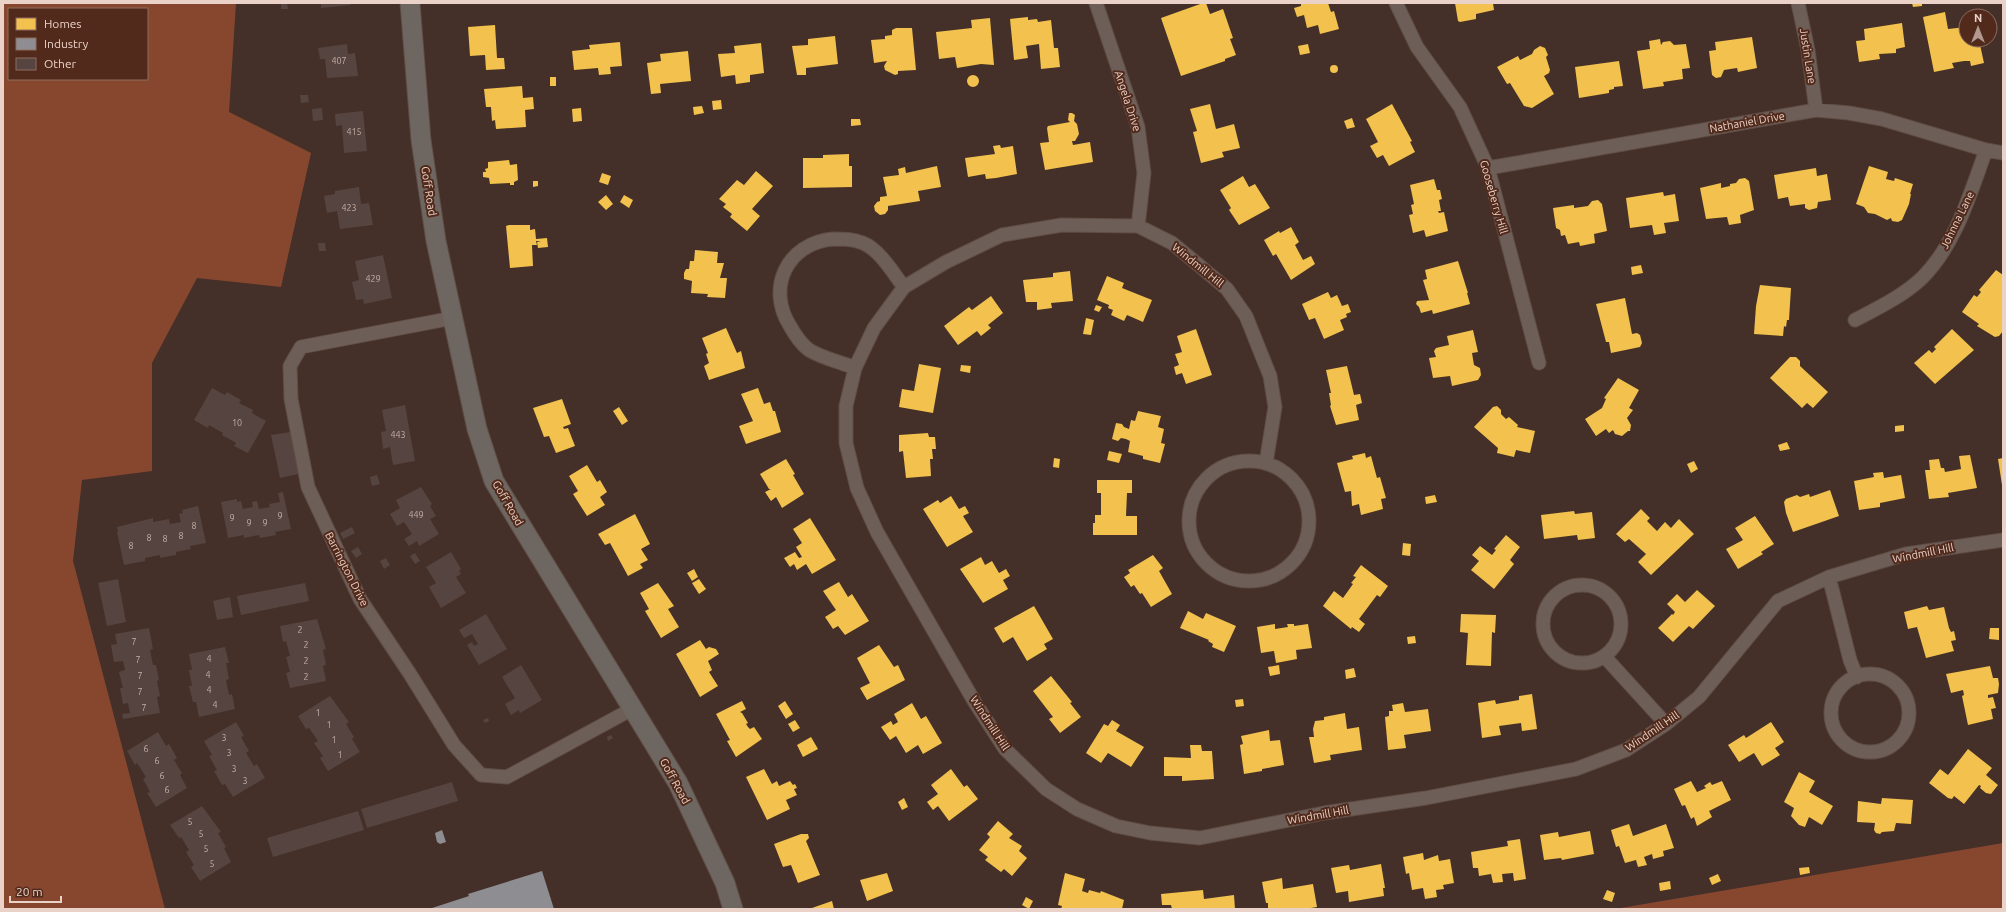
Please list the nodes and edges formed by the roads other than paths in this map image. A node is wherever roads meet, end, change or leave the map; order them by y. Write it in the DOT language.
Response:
graph roads {
  1 [pos="410,3"];
  2 [pos="1096,3"];
  3 [pos="1396,3"];
  4 [pos="1798,3"];
  5 [pos="1816,110"];
  6 [pos="1986,150"];
  7 [pos="2003,153"];
  8 [pos="1488,168"];
  9 [pos="1138,226"];
  10 [pos="904,287"];
  11 [pos="453,318"];
  12 [pos="1855,320"];
  13 [pos="1539,363"];
  14 [pos="855,368"];
  15 [pos="1266,463"];
  16 [pos="2003,540"];
  17 [pos="1829,577"];
  18 [pos="1604,656"];
  19 [pos="1857,677"];
  20 [pos="632,709"];
  21 [pos="1666,724"];
  22 [pos="733,909"];
  1 -- 11 [label="street, Goff Road"];
  2 -- 9 [label="street, Angela Drive"];
  3 -- 8 [label="street, Gooseberry Hill"];
  4 -- 5 [label="street, Justin Lane"];
  5 -- 6 [label="street, Nathaniel Drive"];
  5 -- 8 [label="street, Nathaniel Drive"];
  6 -- 7 [label="street, Nathaniel Drive"];
  6 -- 12 [label="street, Johnna Lane"];
  8 -- 13 [label="street, Gooseberry Hill"];
  9 -- 10 [label="street, Windmill Hill"];
  9 -- 15 [label="street, Windmill Hill"];
  10 -- 14 [label="street, Windmill Hill"];
  10 -- 14 [label="street"];
  11 -- 20 [label="street, Goff Road"];
  11 -- 20 [label="street, Barrington Drive"];
  14 -- 21 [label="street, Windmill Hill"];
  15 -- 15 [label="street"];
  16 -- 17 [label="street, Windmill Hill"];
  17 -- 19 [label="street"];
  17 -- 21 [label="street, Windmill Hill"];
  18 -- 18 [label="street"];
  18 -- 21 [label="street"];
  19 -- 19 [label="street"];
  20 -- 22 [label="street, Goff Road"];
}
